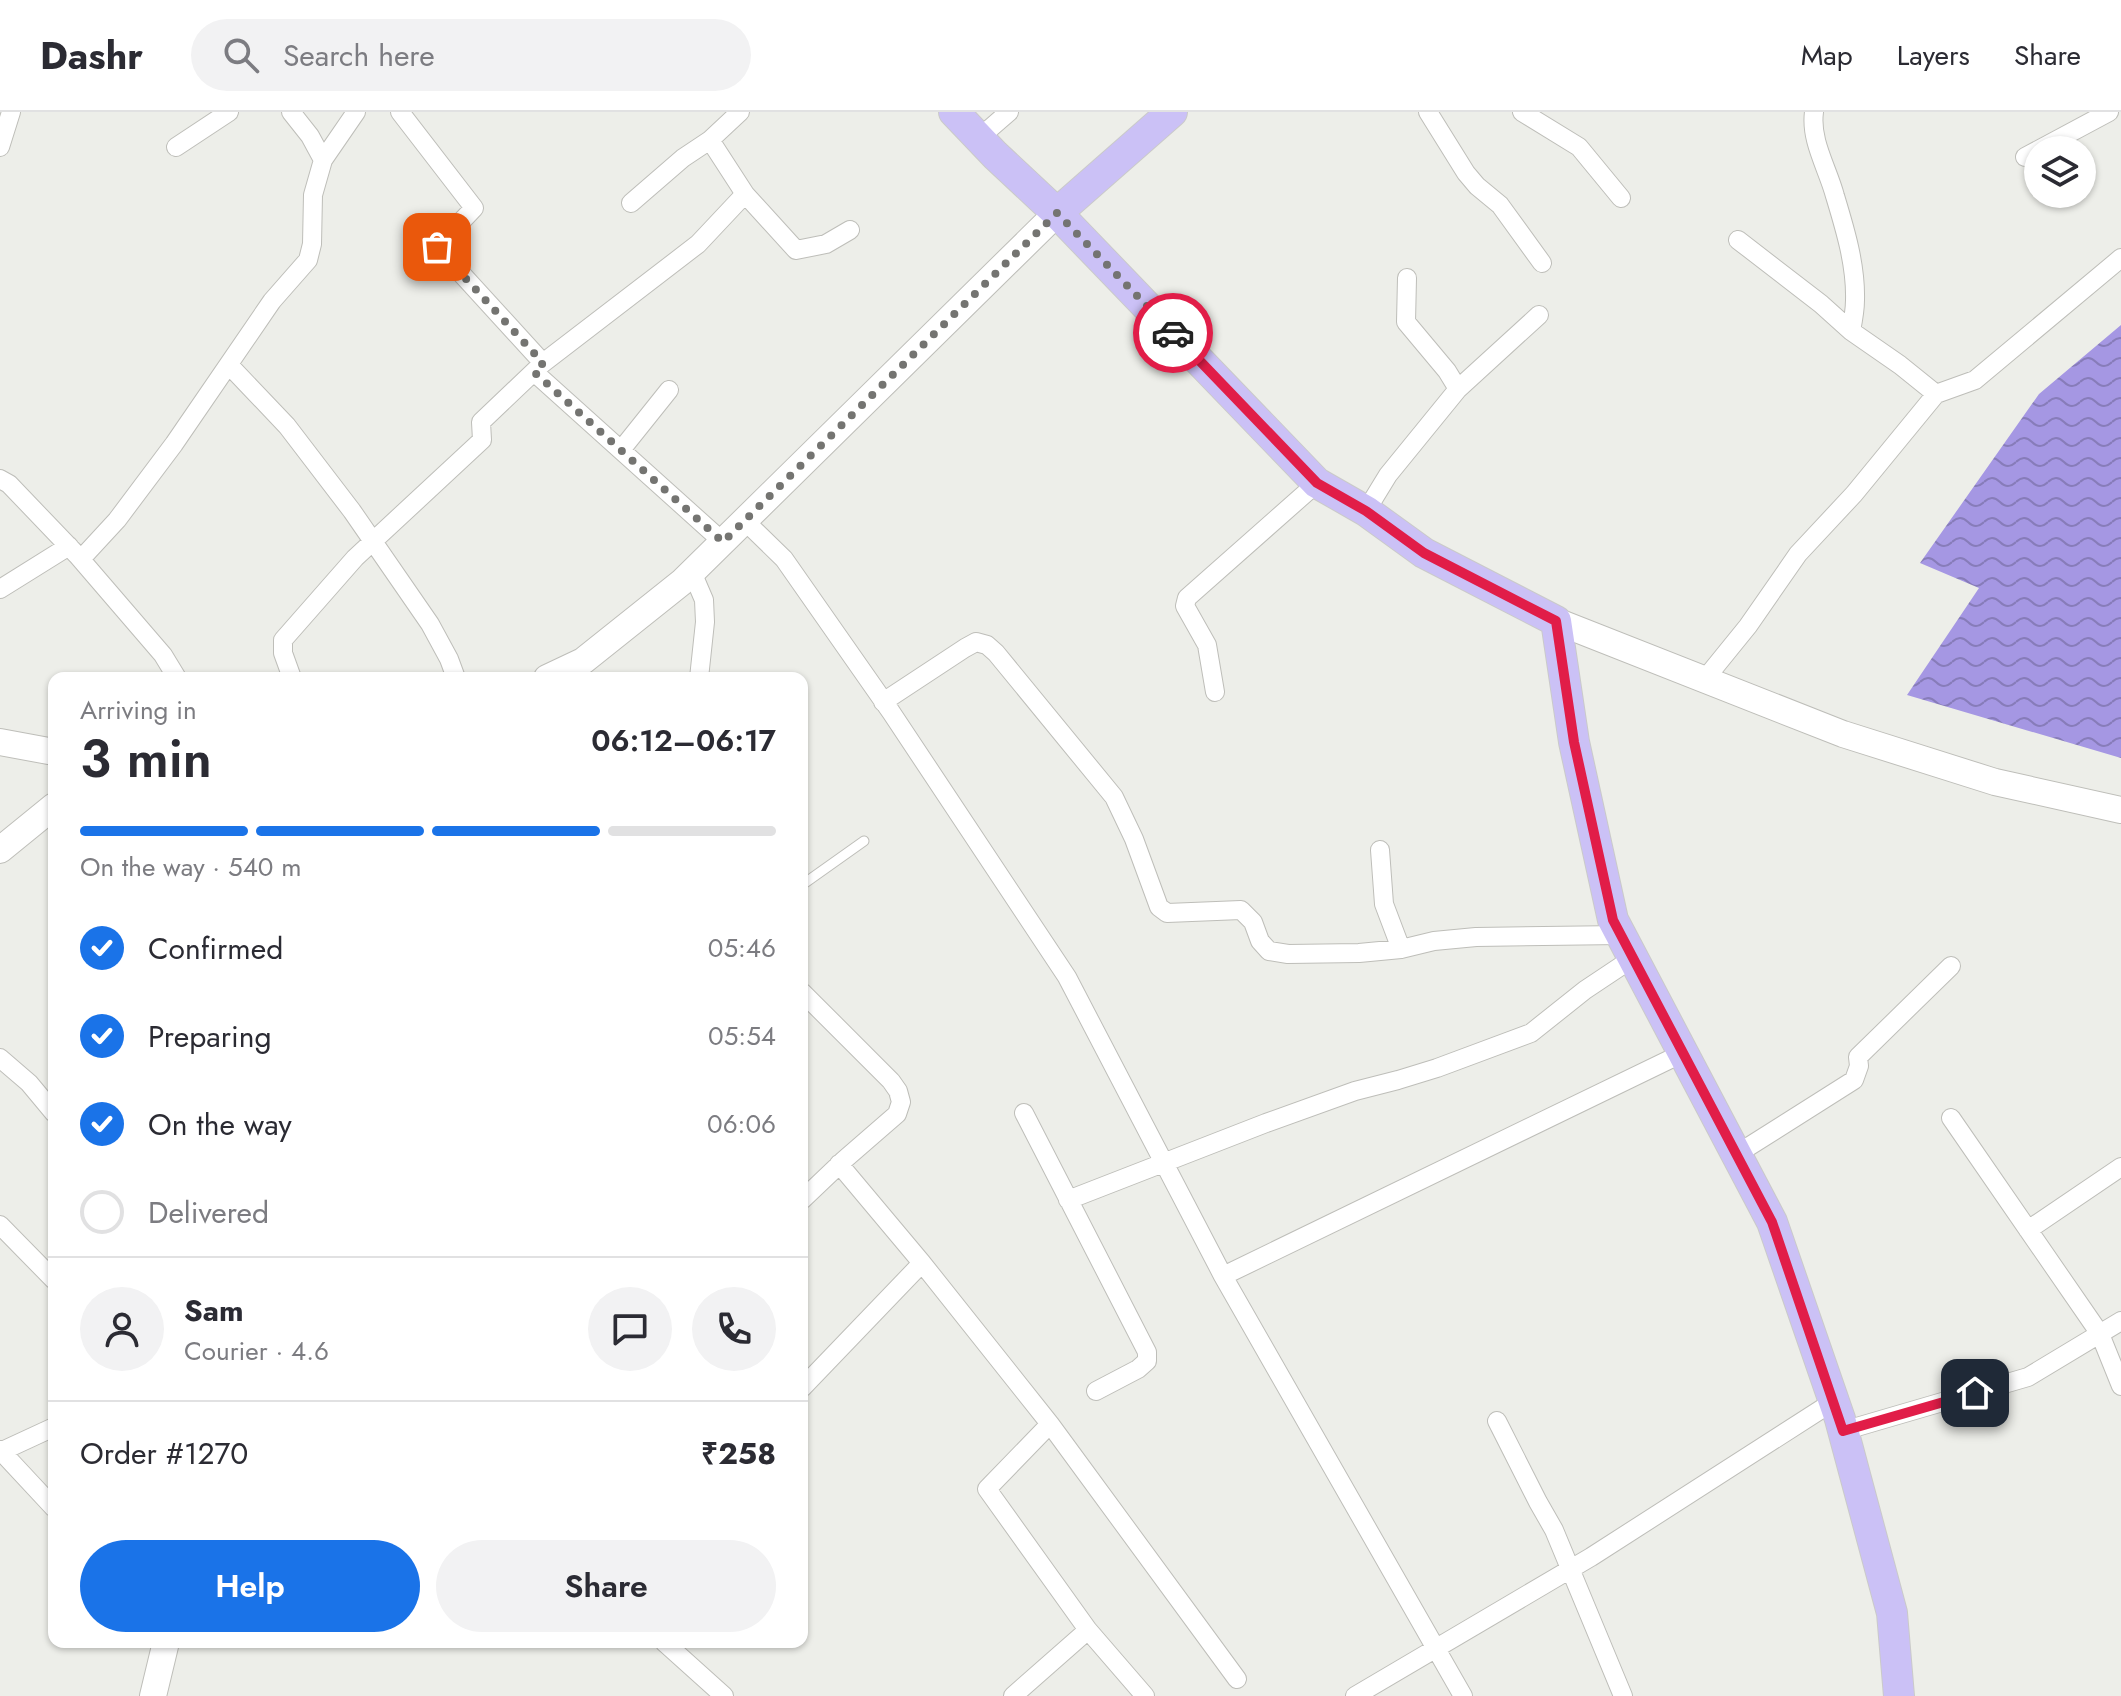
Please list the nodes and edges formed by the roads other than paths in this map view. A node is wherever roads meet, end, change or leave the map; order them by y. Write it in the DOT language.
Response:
graph roads {
  1 [pos="11,112"];
  2 [pos="229,112"];
  3 [pos="291,112"];
  4 [pos="356,112"];
  5 [pos="400,112"];
  6 [pos="740,112"];
  7 [pos="954,112"];
  8 [pos="1009,112"];
  9 [pos="1172,112"];
  10 [pos="1428,112"];
  11 [pos="1522,112"];
  12 [pos="1814,112"];
  13 [pos="2109,112"];
  14 [pos="2064,136"];
  15 [pos="979,138"];
  16 [pos="710,140"];
  17 [pos="0,147"];
  18 [pos="176,147"];
  19 [pos="323,160"];
  20 [pos="745,194"];
  21 [pos="1621,198"];
  22 [pos="631,203"];
  23 [pos="1057,213"];
  24 [pos="850,230"];
  25 [pos="1738,240"];
  26 [pos="2121,258"];
  27 [pos="1542,263"];
  28 [pos="1407,278"];
  29 [pos="1539,315"];
  30 [pos="1851,331"];
  31 [pos="229,365"];
  32 [pos="538,367"];
  33 [pos="1458,389"];
  34 [pos="669,390"];
  35 [pos="1936,394"];
  36 [pos="621,450"];
  37 [pos="0,479"];
  38 [pos="1317,483"];
  39 [pos="1366,511"];
  40 [pos="745,521"];
  41 [pos="374,542"];
  42 [pos="723,542"];
  43 [pos="75,553"];
  44 [pos="692,572"];
  45 [pos="0,589"];
  46 [pos="1556,621"];
  47 [pos="173,672"];
  48 [pos="290,672"];
  49 [pos="454,672"];
  50 [pos="560,672"];
  51 [pos="700,672"];
  52 [pos="1705,679"];
  53 [pos="1215,692"];
  54 [pos="883,702"];
  55 [pos="0,742"];
  56 [pos="48,751"];
  57 [pos="2121,810"];
  58 [pos="48,811"];
  59 [pos="864,841"];
  60 [pos="0,850"];
  61 [pos="1380,850"];
  62 [pos="808,881"];
  63 [pos="1627,946"];
  64 [pos="1401,949"];
  65 [pos="1951,966"];
  66 [pos="808,998"];
  67 [pos="1683,1053"];
  68 [pos="0,1058"];
  69 [pos="48,1106"];
  70 [pos="1024,1113"];
  71 [pos="1951,1118"];
  72 [pos="1737,1154"];
  73 [pos="1162,1163"];
  74 [pos="839,1164"];
  75 [pos="2121,1167"];
  76 [pos="808,1194"];
  77 [pos="1068,1200"];
  78 [pos="0,1225"];
  79 [pos="2028,1230"];
  80 [pos="922,1263"];
  81 [pos="48,1274"];
  82 [pos="1223,1276"];
  83 [pos="2121,1321"];
  84 [pos="2100,1334"];
  85 [pos="808,1382"];
  86 [pos="2121,1386"];
  87 [pos="1096,1391"];
  88 [pos="1834,1401"];
  89 [pos="1497,1421"];
  90 [pos="1050,1424"];
  91 [pos="48,1430"];
  92 [pos="1843,1431"];
  93 [pos="0,1451"];
  94 [pos="48,1502"];
  95 [pos="1570,1569"];
  96 [pos="1088,1630"];
  97 [pos="165,1648"];
  98 [pos="671,1648"];
  99 [pos="1436,1648"];
  100 [pos="1237,1679"];
  101 [pos="153,1696"];
  102 [pos="724,1696"];
  103 [pos="1013,1696"];
  104 [pos="1145,1696"];
  105 [pos="1355,1696"];
  106 [pos="1463,1696"];
  107 [pos="1623,1696"];
  108 [pos="1899,1696"];
  1 -- 17 [label="street"];
  2 -- 18 [label="street"];
  3 -- 19 [label="street"];
  4 -- 19 [label="street"];
  5 -- 32 [label="street"];
  6 -- 16 [label="street"];
  7 -- 15 [label="main road"];
  8 -- 15 [label="street"];
  9 -- 23 [label="main road"];
  10 -- 27 [label="street"];
  11 -- 21 [label="street"];
  12 -- 30 [label="street"];
  13 -- 14 [label="street"];
  15 -- 23 [label="main road"];
  16 -- 20 [label="street"];
  16 -- 22 [label="street"];
  19 -- 31 [label="street"];
  20 -- 24 [label="street"];
  20 -- 32 [label="street"];
  23 -- 38 [label="main road"];
  23 -- 40 [label="main road"];
  25 -- 30 [label="street"];
  26 -- 35 [label="street"];
  28 -- 33 [label="street"];
  29 -- 33 [label="street"];
  30 -- 35 [label="street"];
  31 -- 41 [label="street"];
  31 -- 43 [label="street"];
  32 -- 36 [label="street"];
  32 -- 41 [label="street"];
  33 -- 39 [label="street"];
  34 -- 36 [label="street"];
  35 -- 52 [label="street"];
  36 -- 42 [label="street"];
  37 -- 43 [label="street"];
  38 -- 39 [label="main road"];
  38 -- 53 [label="street"];
  39 -- 46 [label="main road"];
  40 -- 42 [label="main road"];
  40 -- 54 [label="street"];
  41 -- 48 [label="street"];
  41 -- 49 [label="street"];
  42 -- 44 [label="main road"];
  43 -- 45 [label="street"];
  43 -- 47 [label="street"];
  44 -- 50 [label="main road"];
  44 -- 51 [label="street"];
  46 -- 52 [label="main road"];
  46 -- 63 [label="main road"];
  52 -- 57 [label="main road"];
  54 -- 64 [label="street"];
  54 -- 73 [label="street"];
  55 -- 56 [label="main road"];
  58 -- 60 [label="main road"];
  59 -- 62 [label="lane"];
  61 -- 64 [label="street"];
  63 -- 64 [label="street"];
  63 -- 67 [label="main road"];
  63 -- 73 [label="street"];
  65 -- 72 [label="street"];
  66 -- 74 [label="street"];
  67 -- 72 [label="main road"];
  67 -- 82 [label="street"];
  68 -- 69 [label="street"];
  70 -- 77 [label="street"];
  71 -- 79 [label="street"];
  72 -- 88 [label="main road"];
  73 -- 77 [label="street"];
  73 -- 82 [label="street"];
  74 -- 76 [label="street"];
  74 -- 80 [label="street"];
  75 -- 79 [label="street"];
  77 -- 87 [label="street"];
  78 -- 81 [label="street"];
  79 -- 84 [label="street"];
  80 -- 85 [label="street"];
  80 -- 90 [label="street"];
  82 -- 99 [label="street"];
  83 -- 84 [label="street"];
  84 -- 86 [label="street"];
  84 -- 92 [label="street"];
  88 -- 92 [label="main road"];
  88 -- 95 [label="street"];
  89 -- 95 [label="street"];
  90 -- 96 [label="street"];
  90 -- 100 [label="street"];
  91 -- 93 [label="street"];
  92 -- 108 [label="main road"];
  93 -- 94 [label="street"];
  95 -- 99 [label="street"];
  95 -- 107 [label="street"];
  96 -- 103 [label="street"];
  96 -- 104 [label="street"];
  97 -- 101 [label="main road"];
  98 -- 102 [label="street"];
  99 -- 105 [label="street"];
  99 -- 106 [label="street"];
}
